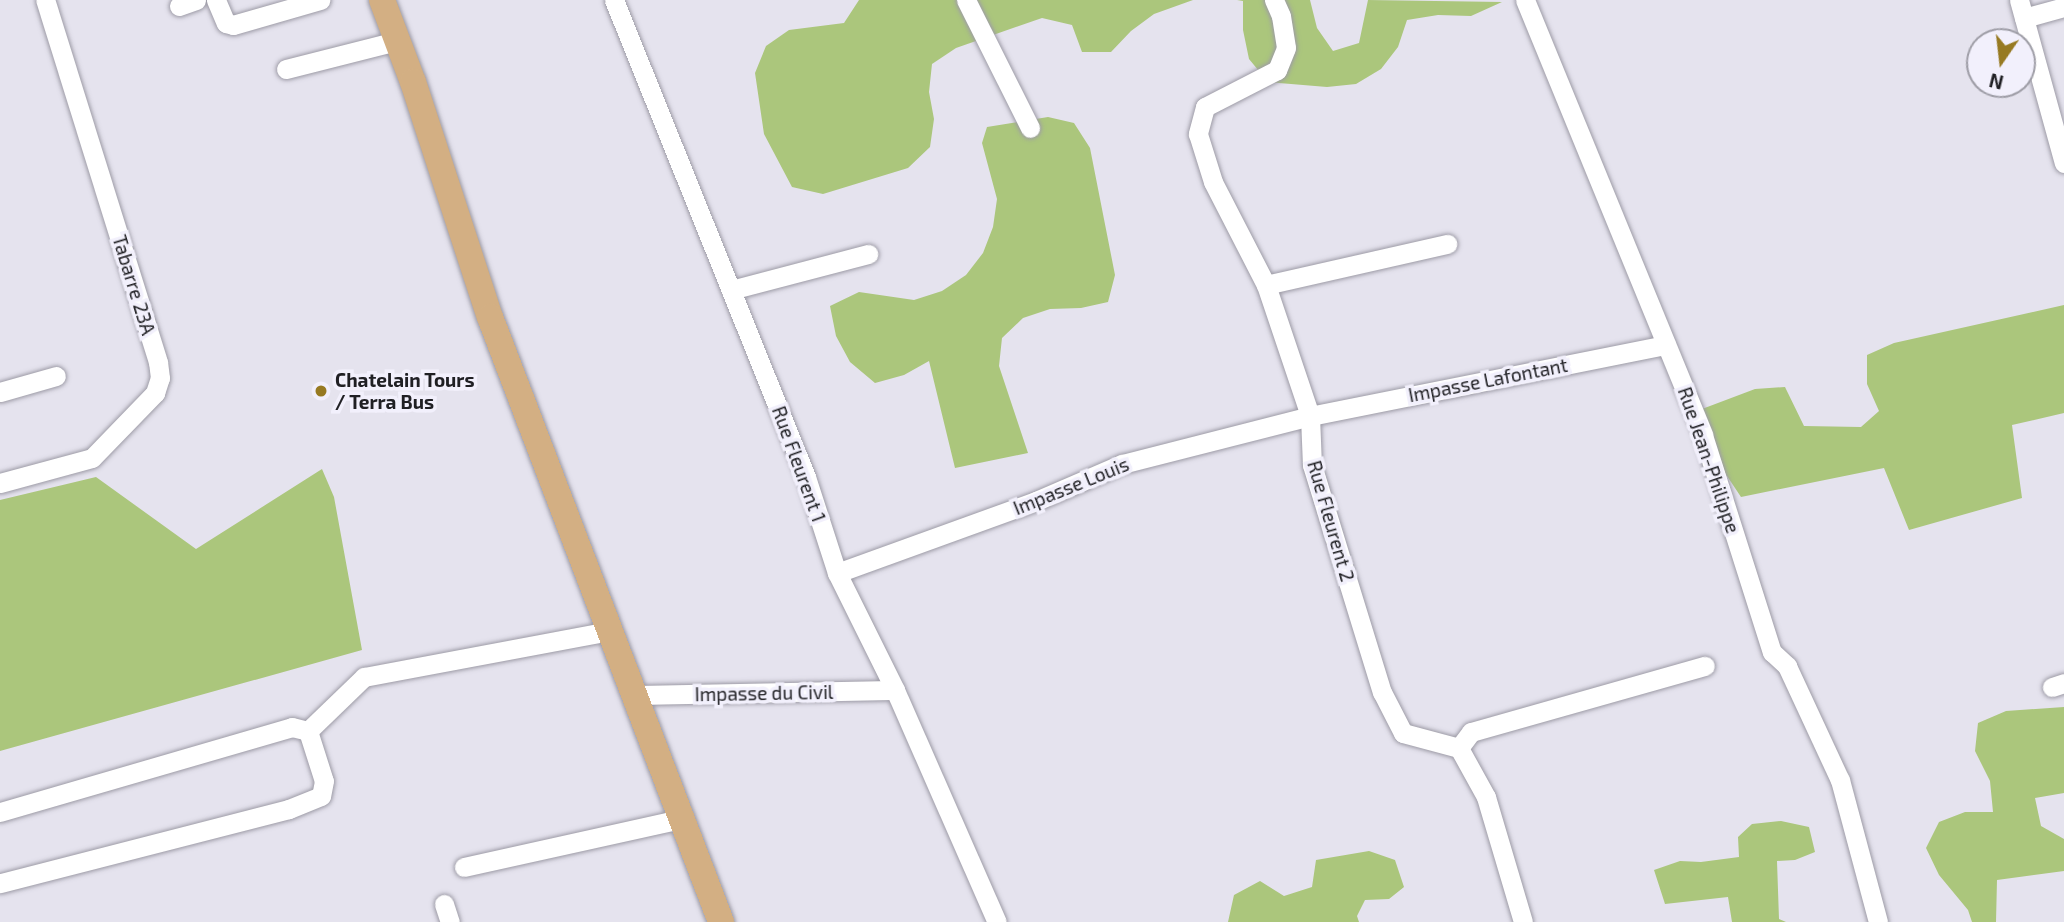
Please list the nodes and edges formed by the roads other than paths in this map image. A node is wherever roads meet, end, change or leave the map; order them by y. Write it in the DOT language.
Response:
graph roads {
  1 [pos="45,0"];
  2 [pos="216,0"];
  3 [pos="320,0"];
  4 [pos="382,0"];
  5 [pos="614,0"];
  6 [pos="966,0"];
  7 [pos="1274,0"];
  8 [pos="1525,0"];
  9 [pos="2064,7"];
  10 [pos="2022,9"];
  11 [pos="397,41"];
  12 [pos="286,69"];
  13 [pos="1030,128"];
  14 [pos="2064,163"];
  15 [pos="1447,244"];
  16 [pos="868,254"];
  17 [pos="1266,285"];
  18 [pos="731,290"];
  19 [pos="1666,345"];
  20 [pos="56,376"];
  21 [pos="0,392"];
  22 [pos="1310,416"];
  23 [pos="0,484"];
  24 [pos="837,573"];
  25 [pos="609,631"];
  26 [pos="1705,666"];
  27 [pos="895,690"];
  28 [pos="634,695"];
  29 [pos="308,732"];
  30 [pos="1459,748"];
  31 [pos="0,812"];
  32 [pos="680,818"];
  33 [pos="464,867"];
  34 [pos="0,883"];
  35 [pos="721,922"];
  36 [pos="997,922"];
  37 [pos="1523,922"];
  38 [pos="1878,922"];
  1 -- 23 [label="street, Tabarre 23A"];
  2 -- 3 [label="street"];
  4 -- 11 [label="main road"];
  5 -- 18 [label="street, Rue Fleurent 1"];
  6 -- 13 [label="street"];
  7 -- 17 [label="street, Rue Fleurent 2"];
  8 -- 19 [label="street, Rue Jean-Philippe"];
  9 -- 10 [label="street"];
  10 -- 14 [label="street"];
  11 -- 12 [label="street"];
  11 -- 25 [label="main road"];
  15 -- 17 [label="street"];
  16 -- 18 [label="street"];
  17 -- 22 [label="street, Rue Fleurent 2"];
  18 -- 24 [label="street, Rue Fleurent 1"];
  19 -- 22 [label="street, Impasse Lafontant"];
  19 -- 38 [label="street, Rue Jean-Philippe"];
  20 -- 21 [label="street"];
  22 -- 24 [label="street, Impasse Louis"];
  22 -- 30 [label="street, Rue Fleurent 2"];
  24 -- 27 [label="street, Rue Fleurent 1"];
  25 -- 28 [label="main road"];
  25 -- 29 [label="street"];
  26 -- 30 [label="street"];
  27 -- 28 [label="street, Impasse du Civil"];
  27 -- 36 [label="street, Rue Fleurent 1"];
  28 -- 32 [label="main road"];
  29 -- 31 [label="street"];
  29 -- 34 [label="street"];
  30 -- 37 [label="street"];
  32 -- 33 [label="street"];
  32 -- 35 [label="main road"];
}
